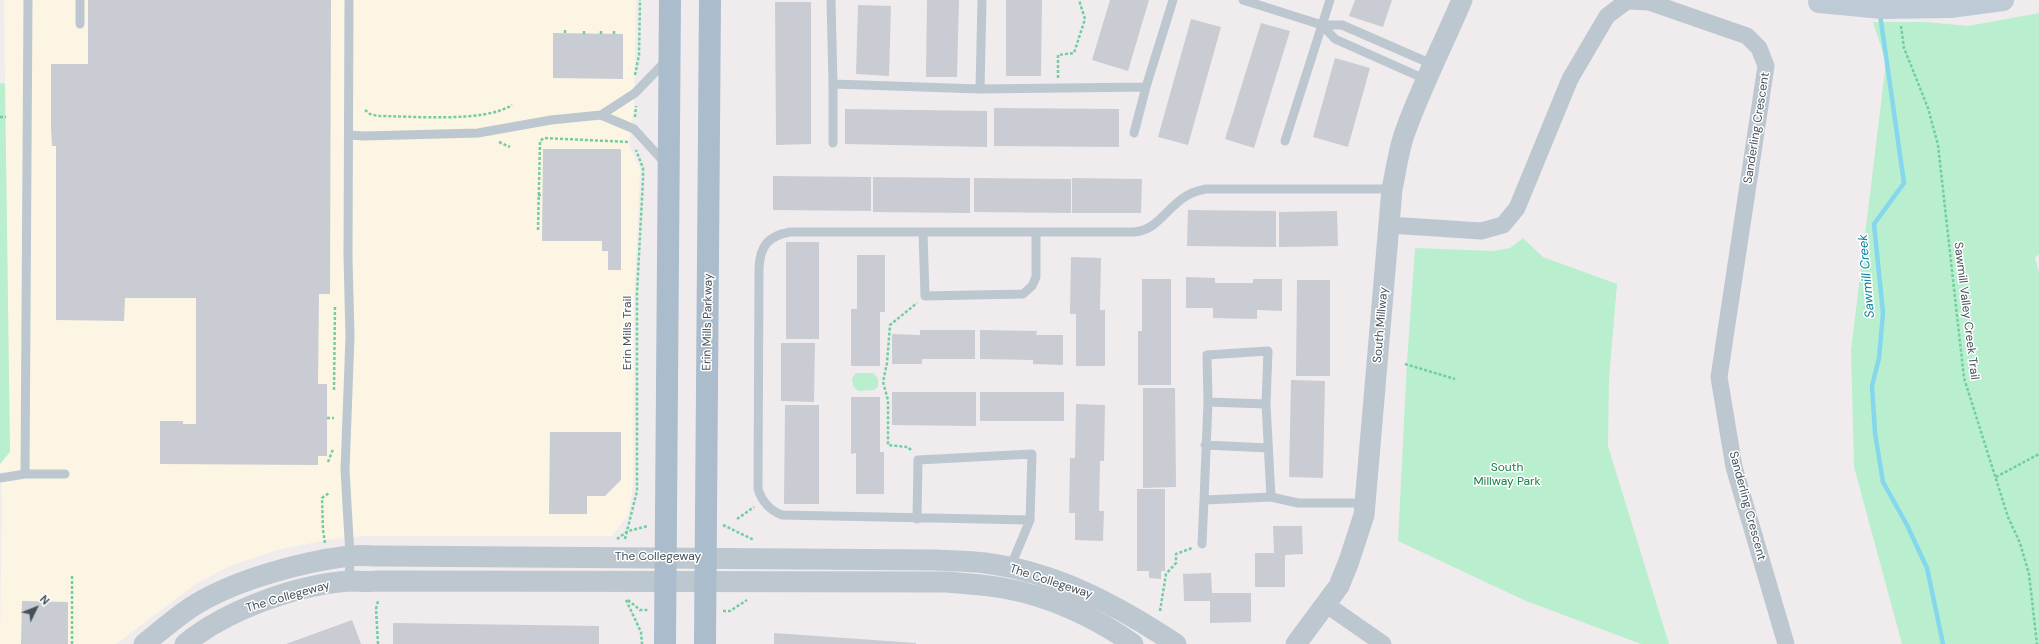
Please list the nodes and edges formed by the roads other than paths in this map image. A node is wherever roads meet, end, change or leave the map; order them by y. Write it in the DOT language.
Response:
graph roads {
  1 [pos="28,0"];
  2 [pos="80,0"];
  3 [pos="349,0"];
  4 [pos="670,0"];
  5 [pos="710,0"];
  6 [pos="831,0"];
  7 [pos="982,0"];
  8 [pos="1173,0"];
  9 [pos="1244,0"];
  10 [pos="1330,0"];
  11 [pos="1462,0"];
  12 [pos="2003,0"];
  13 [pos="1814,1"];
  14 [pos="80,24"];
  15 [pos="1322,25"];
  16 [pos="670,57"];
  17 [pos="1431,72"];
  18 [pos="833,84"];
  19 [pos="1146,88"];
  20 [pos="980,89"];
  21 [pos="601,115"];
  22 [pos="1134,133"];
  23 [pos="349,135"];
  24 [pos="1285,141"];
  25 [pos="833,143"];
  26 [pos="669,167"];
  27 [pos="1392,189"];
  28 [pos="1389,225"];
  29 [pos="923,232"];
  30 [pos="1036,233"];
  31 [pos="1208,402"];
  32 [pos="1266,404"];
  33 [pos="1205,445"];
  34 [pos="1268,448"];
  35 [pos="25,474"];
  36 [pos="65,474"];
  37 [pos="0,478"];
  38 [pos="1270,497"];
  39 [pos="1204,500"];
  40 [pos="1366,502"];
  41 [pos="917,519"];
  42 [pos="1030,520"];
  43 [pos="1202,544"];
  44 [pos="350,556"];
  45 [pos="666,557"];
  46 [pos="705,557"];
  47 [pos="1007,578"];
  48 [pos="349,581"];
  49 [pos="705,582"];
  50 [pos="666,583"];
  51 [pos="1327,605"];
  52 [pos="144,644"];
  53 [pos="185,644"];
  54 [pos="665,644"];
  55 [pos="705,644"];
  56 [pos="1132,644"];
  57 [pos="1176,644"];
  58 [pos="1296,644"];
  59 [pos="1383,644"];
  60 [pos="1786,644"];
  1 -- 35 [label="lane"];
  2 -- 14 [label="lane"];
  3 -- 23 [label="lane"];
  4 -- 16 [label="main road"];
  5 -- 46 [label="main road, Erin Mills Parkway"];
  6 -- 18 [label="lane"];
  7 -- 20 [label="lane"];
  8 -- 19 [label="lane"];
  9 -- 15 [label="lane"];
  10 -- 15 [label="lane"];
  11 -- 17 [label="street, South Millway"];
  12 -- 13 [label="main road, bridge"];
  15 -- 17 [label="lane"];
  15 -- 17 [label="lane"];
  15 -- 24 [label="lane"];
  16 -- 21 [label="lane"];
  16 -- 26 [label="main road"];
  17 -- 27 [label="street, South Millway"];
  18 -- 20 [label="lane"];
  18 -- 25 [label="lane"];
  19 -- 20 [label="lane"];
  19 -- 22 [label="lane"];
  21 -- 23 [label="lane"];
  21 -- 26 [label="lane"];
  23 -- 44 [label="lane"];
  26 -- 45 [label="main road"];
  27 -- 28 [label="street, South Millway"];
  27 -- 30 [label="lane"];
  28 -- 40 [label="street, South Millway"];
  28 -- 60 [label="street, Sanderling Crescent"];
  29 -- 30 [label="lane"];
  29 -- 30 [label="lane"];
  29 -- 41 [label="lane"];
  31 -- 32 [label="lane"];
  31 -- 32 [label="lane"];
  31 -- 33 [label="lane"];
  32 -- 34 [label="lane"];
  33 -- 34 [label="lane"];
  33 -- 39 [label="lane"];
  34 -- 38 [label="lane"];
  35 -- 36 [label="lane"];
  35 -- 37 [label="lane"];
  38 -- 39 [label="lane"];
  38 -- 40 [label="lane"];
  39 -- 43 [label="lane"];
  40 -- 51 [label="street, South Millway"];
  41 -- 42 [label="lane"];
  41 -- 42 [label="lane"];
  42 -- 47 [label="lane"];
  44 -- 45 [label="street, The Collegeway"];
  44 -- 48 [label="lane"];
  44 -- 52 [label="street, The Collegeway"];
  45 -- 46 [label="street, The Collegeway"];
  45 -- 50 [label="main road"];
  46 -- 47 [label="street, The Collegeway"];
  46 -- 49 [label="main road, Erin Mills Parkway"];
  47 -- 49 [label="street, The Collegeway"];
  47 -- 56 [label="street, The Collegeway"];
  47 -- 57 [label="street, The Collegeway"];
  48 -- 50 [label="street, The Collegeway"];
  48 -- 53 [label="street, The Collegeway"];
  49 -- 50 [label="street, The Collegeway"];
  49 -- 55 [label="main road, Erin Mills Parkway"];
  50 -- 54 [label="main road"];
  51 -- 58 [label="street, South Millway"];
  51 -- 59 [label="street"];
}
